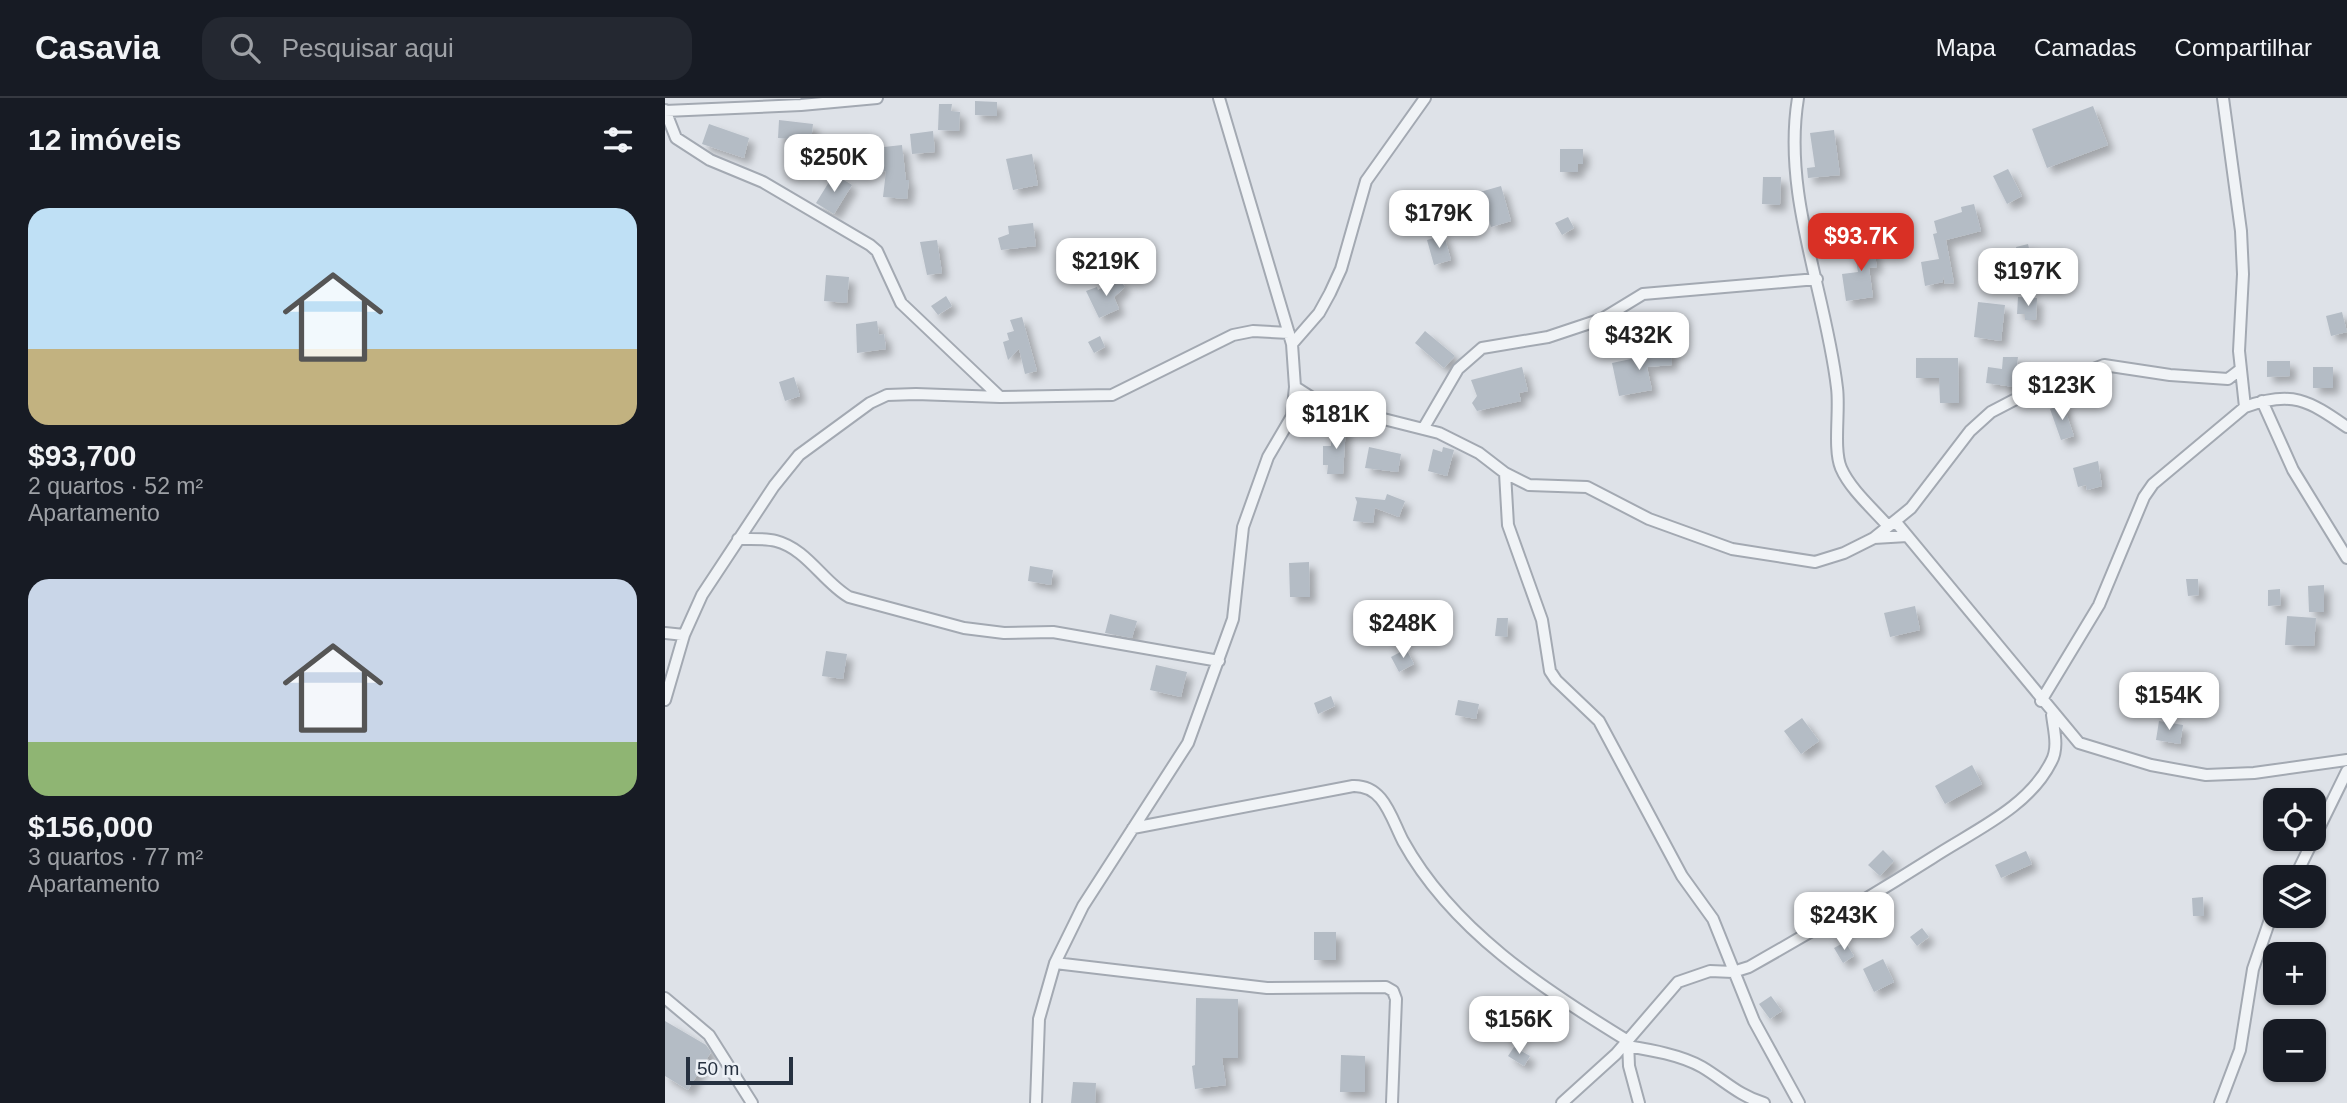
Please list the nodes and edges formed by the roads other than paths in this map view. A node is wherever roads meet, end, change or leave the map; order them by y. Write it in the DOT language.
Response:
graph roads {
  1 [pos="877,98"];
  2 [pos="1219,98"];
  3 [pos="1425,98"];
  4 [pos="1798,98"];
  5 [pos="2224,98"];
  6 [pos="666,111"];
  7 [pos="1817,279"];
  8 [pos="1290,338"];
  9 [pos="2239,351"];
  10 [pos="2241,369"];
  11 [pos="2228,379"];
  12 [pos="1295,387"];
  13 [pos="1000,397"];
  14 [pos="2262,401"];
  15 [pos="1320,404"];
  16 [pos="2245,407"];
  17 [pos="1292,416"];
  18 [pos="2347,427"];
  19 [pos="1423,429"];
  20 [pos="1505,473"];
  21 [pos="1888,526"];
  22 [pos="1907,536"];
  23 [pos="1874,538"];
  24 [pos="738,539"];
  25 [pos="2347,558"];
  26 [pos="665,633"];
  27 [pos="684,635"];
  28 [pos="1219,661"];
  29 [pos="665,699"];
  30 [pos="2041,701"];
  31 [pos="2052,715"];
  32 [pos="2079,743"];
  33 [pos="2056,751"];
  34 [pos="2341,760"];
  35 [pos="2346,772"];
  36 [pos="1133,828"];
  37 [pos="2301,865"];
  38 [pos="2267,928"];
  39 [pos="1055,963"];
  40 [pos="1734,972"];
  41 [pos="665,998"];
  42 [pos="1627,1043"];
  43 [pos="752,1103"];
  44 [pos="1036,1103"];
  45 [pos="1392,1103"];
  46 [pos="1562,1103"];
  47 [pos="1639,1103"];
  48 [pos="1764,1103"];
  49 [pos="1799,1103"];
  50 [pos="2220,1103"];
  1 -- 6 [label="street"];
  2 -- 8 [label="street"];
  3 -- 8 [label="street"];
  4 -- 7 [label="street"];
  5 -- 9 [label="street"];
  6 -- 13 [label="street"];
  7 -- 19 [label="street"];
  7 -- 21 [label="street"];
  8 -- 12 [label="street"];
  8 -- 13 [label="street"];
  9 -- 10 [label="street"];
  9 -- 11 [label="street"];
  10 -- 11 [label="street"];
  10 -- 16 [label="street"];
  11 -- 21 [label="street"];
  12 -- 15 [label="street"];
  12 -- 17 [label="street"];
  13 -- 24 [label="street"];
  14 -- 16 [label="street"];
  14 -- 18 [label="street"];
  14 -- 25 [label="street"];
  15 -- 17 [label="street"];
  15 -- 19 [label="street"];
  16 -- 30 [label="street"];
  17 -- 28 [label="street"];
  19 -- 20 [label="street"];
  20 -- 23 [label="street"];
  20 -- 40 [label="street"];
  21 -- 22 [label="street"];
  21 -- 23 [label="street"];
  22 -- 23 [label="street"];
  22 -- 30 [label="street"];
  24 -- 27 [label="street"];
  24 -- 28 [label="street"];
  26 -- 27 [label="street"];
  27 -- 29 [label="street"];
  28 -- 36 [label="street"];
  30 -- 31 [label="street"];
  31 -- 32 [label="street"];
  31 -- 33 [label="street"];
  32 -- 33 [label="street"];
  32 -- 34 [label="street"];
  33 -- 40 [label="street"];
  34 -- 35 [label="street"];
  35 -- 37 [label="street"];
  36 -- 39 [label="street"];
  36 -- 42 [label="street"];
  38 -- 50 [label="street"];
  39 -- 44 [label="street"];
  39 -- 45 [label="street"];
  40 -- 42 [label="street"];
  40 -- 49 [label="street"];
  41 -- 43 [label="street"];
  42 -- 46 [label="street"];
  42 -- 47 [label="street"];
  42 -- 48 [label="street"];
}
